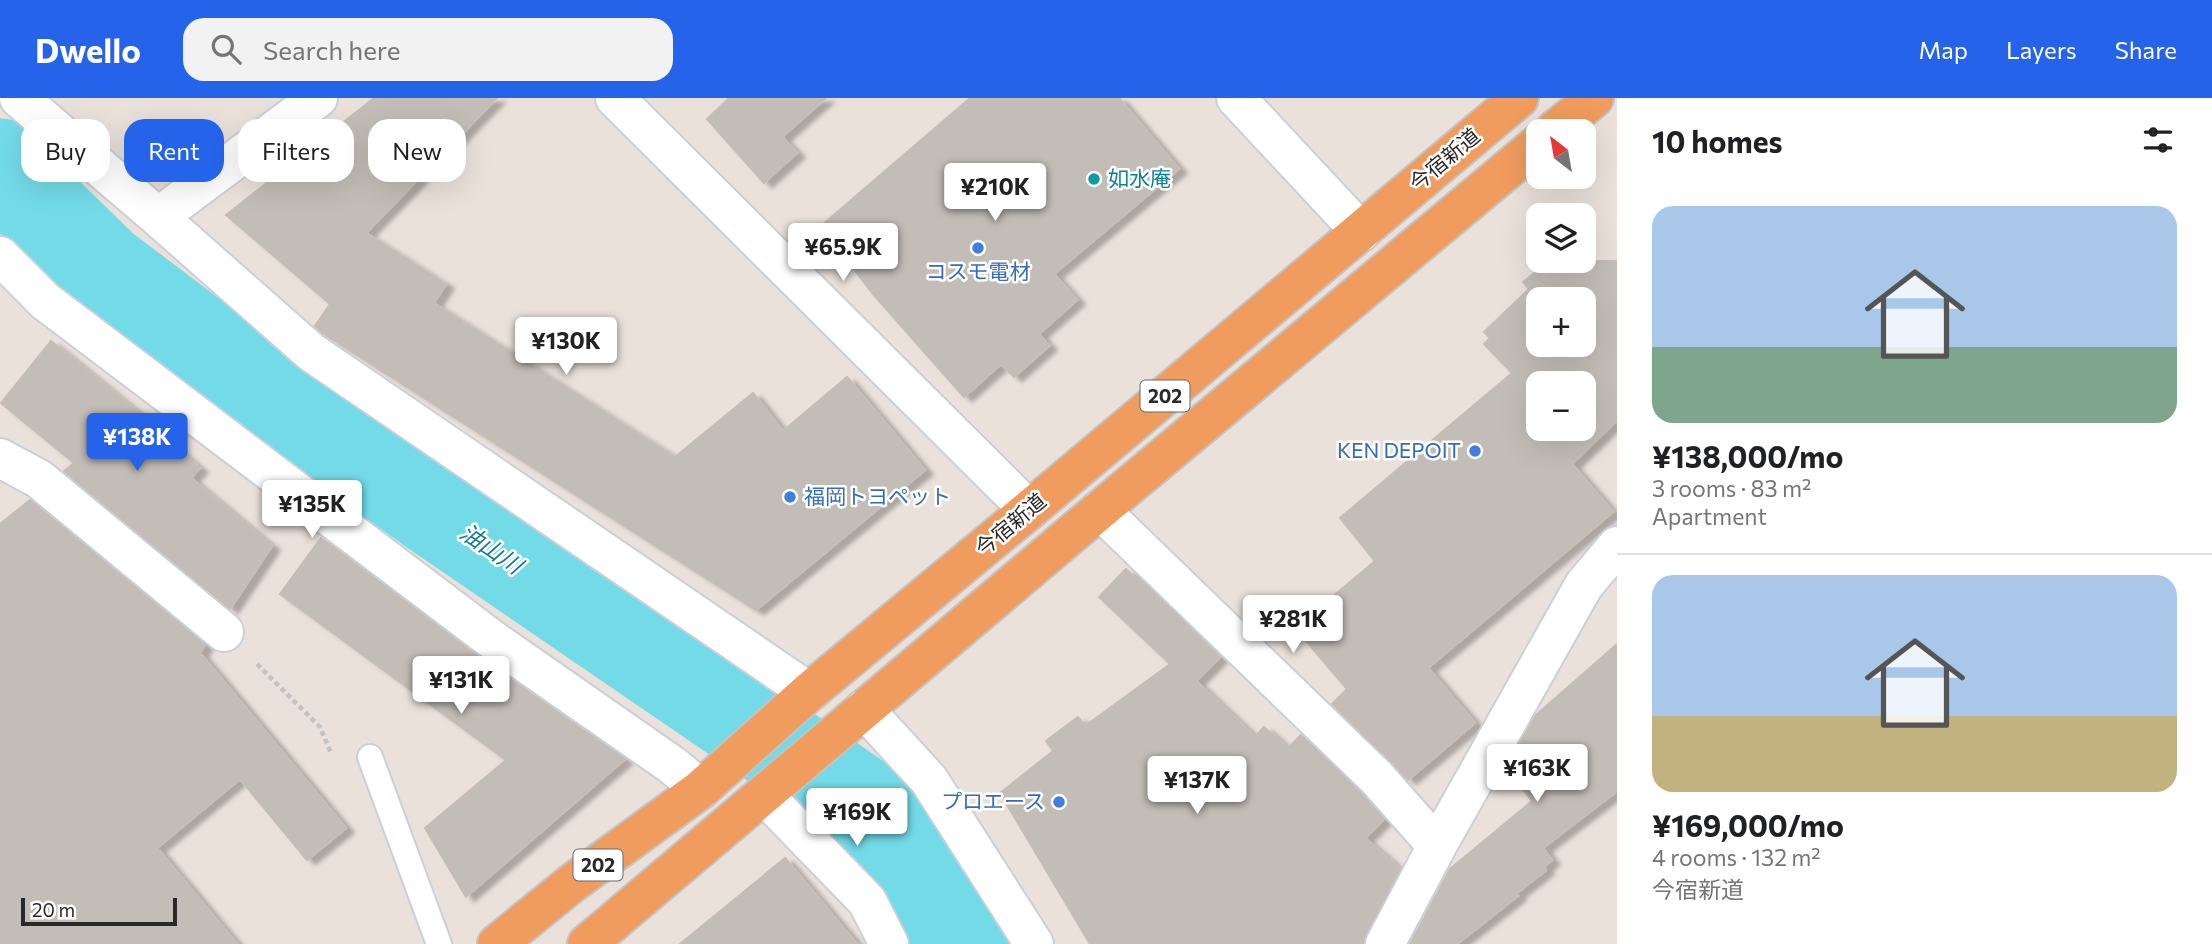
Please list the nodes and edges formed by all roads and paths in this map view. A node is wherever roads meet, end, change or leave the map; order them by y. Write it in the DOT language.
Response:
graph roads {
  1 [pos="19,98"];
  2 [pos="318,98"];
  3 [pos="615,98"];
  4 [pos="1236,98"];
  5 [pos="1519,98"];
  6 [pos="1594,98"];
  7 [pos="1569,119"];
  8 [pos="1526,154"];
  9 [pos="158,217"];
  10 [pos="1360,232"];
  11 [pos="0,256"];
  12 [pos="0,458"];
  13 [pos="1029,510"];
  14 [pos="1100,510"];
  15 [pos="1617,546"];
  16 [pos="224,632"];
  17 [pos="795,682"];
  18 [pos="864,709"];
  19 [pos="370,757"];
  20 [pos="701,789"];
  21 [pos="764,795"];
  22 [pos="1437,846"];
  23 [pos="439,944"];
  24 [pos="497,944"];
  25 [pos="587,944"];
  26 [pos="889,944"];
  27 [pos="1034,944"];
  28 [pos="1385,944"];
  1 -- 9 [label="street"];
  2 -- 9 [label="street"];
  3 -- 13 [label="street"];
  4 -- 10 [label="street"];
  5 -- 10 [label="highway, 今宿新道 / 202"];
  6 -- 7 [label="highway"];
  8 -- 14 [label="highway, 202"];
  9 -- 17 [label="street"];
  10 -- 13 [label="highway, 今宿新道 / 202"];
  11 -- 20 [label="street"];
  12 -- 16 [label="street"];
  13 -- 17 [label="highway, 今宿新道 / 202"];
  14 -- 18 [label="highway, 202"];
  14 -- 22 [label="street"];
  15 -- 22 [label="street"];
  17 -- 20 [label="highway, 今宿新道 / 202"];
  18 -- 21 [label="highway, 202"];
  18 -- 27 [label="street"];
  19 -- 23 [label="lane"];
  20 -- 24 [label="highway, 今宿新道 / 202"];
  21 -- 25 [label="highway, 202"];
  21 -- 26 [label="street"];
  22 -- 28 [label="street"];
}
